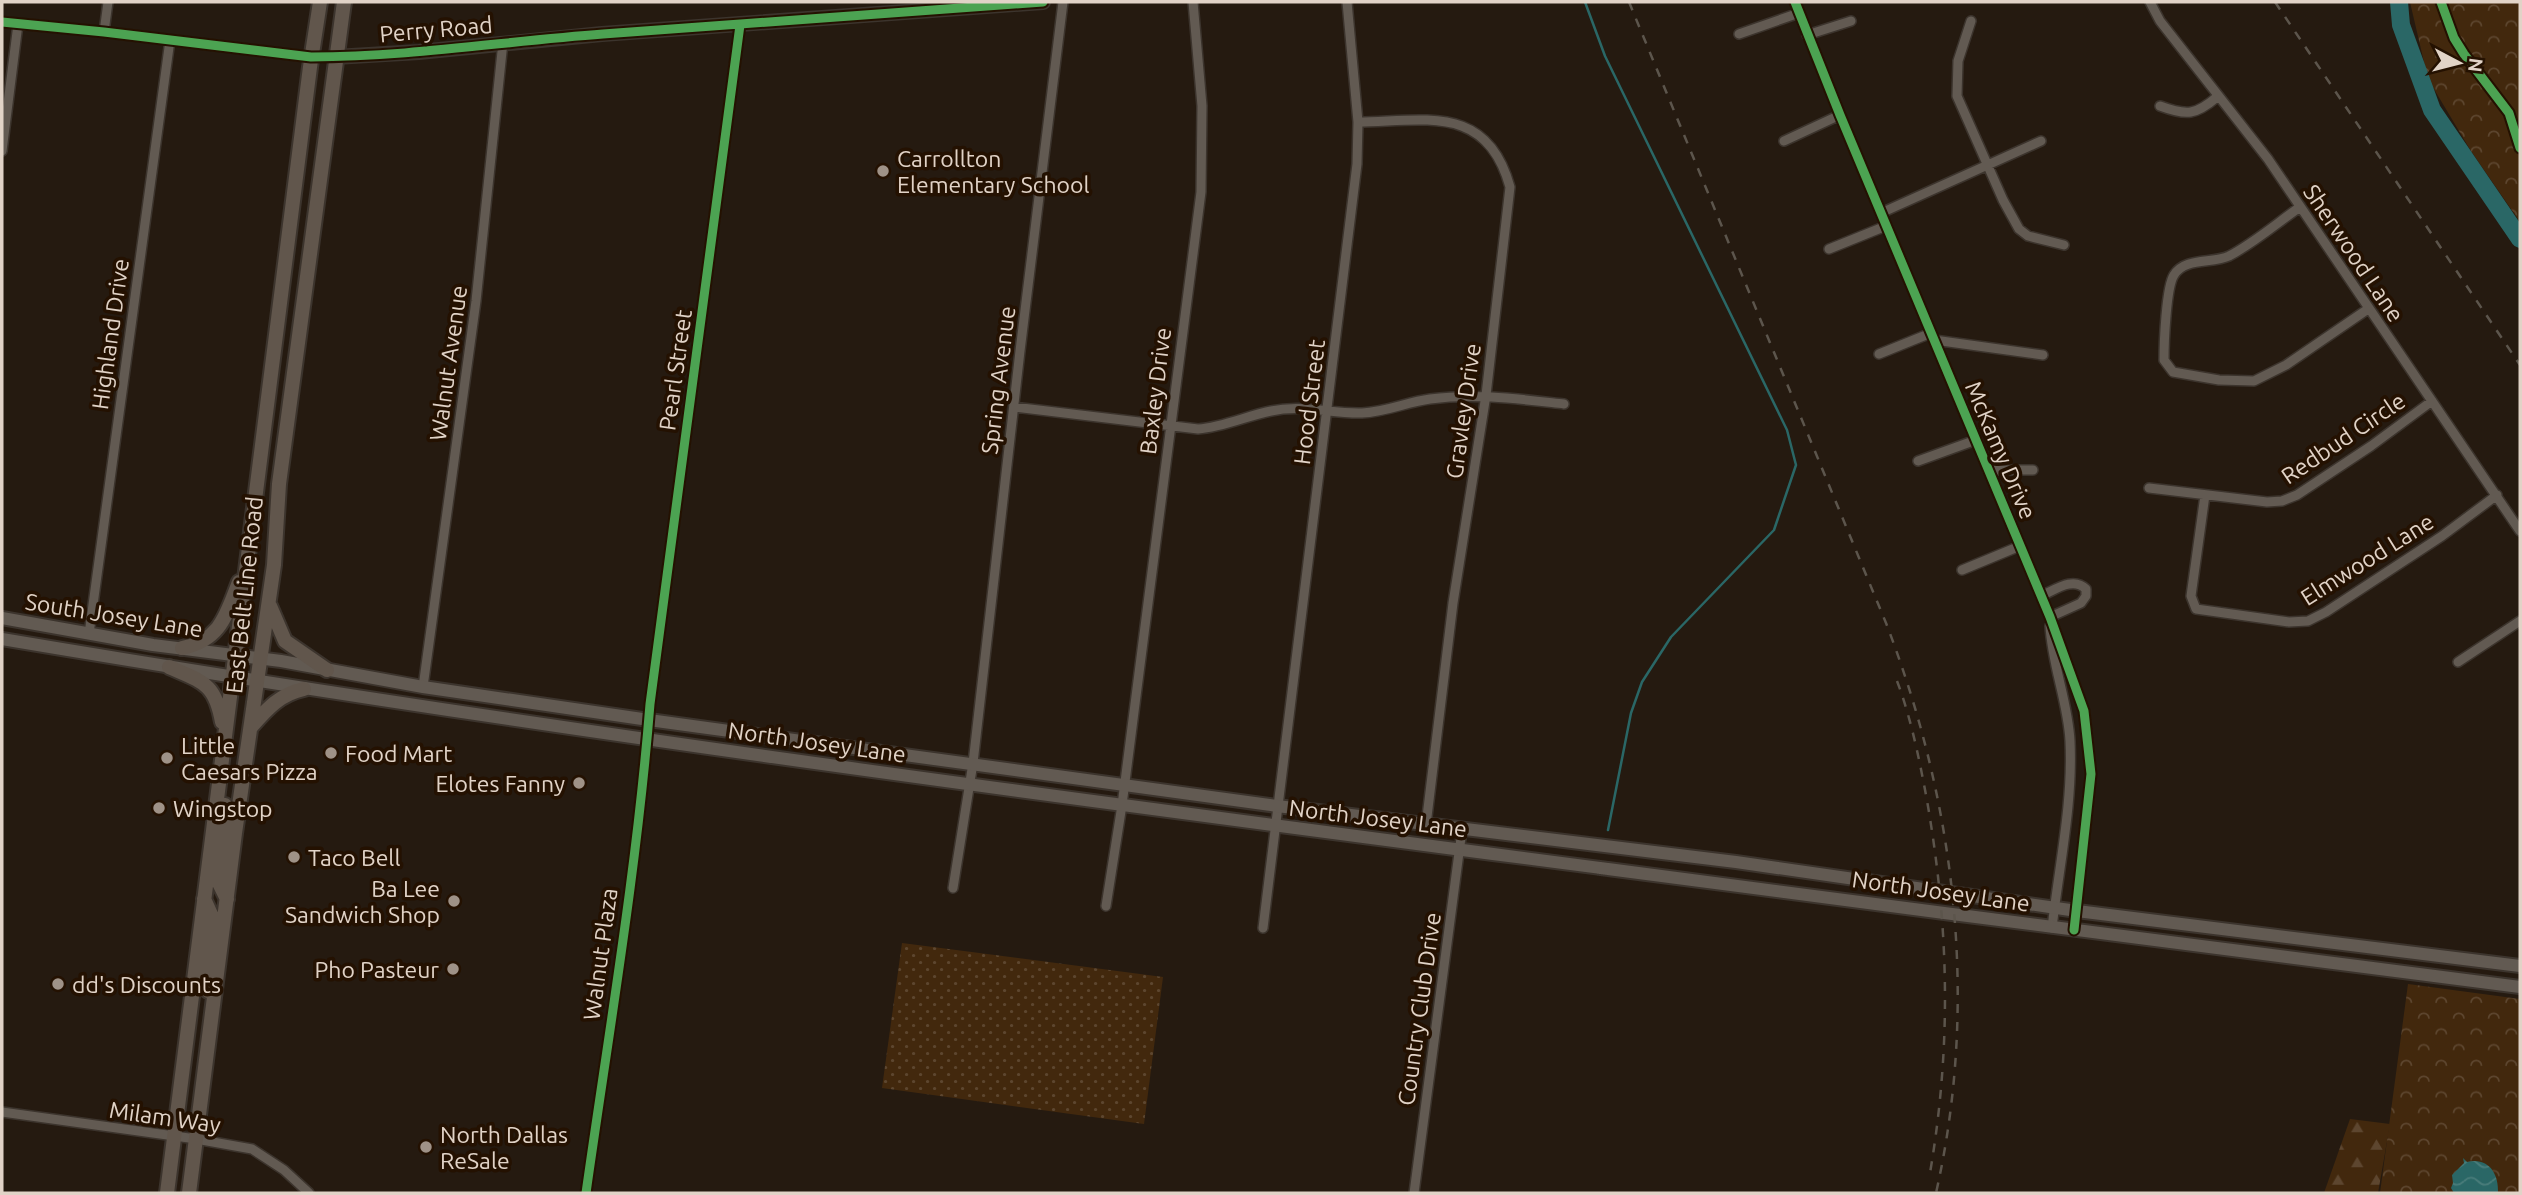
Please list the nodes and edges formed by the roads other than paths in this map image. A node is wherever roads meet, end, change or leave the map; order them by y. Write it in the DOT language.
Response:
graph roads {
  1 [pos="108,2"];
  2 [pos="320,2"];
  3 [pos="344,2"];
  4 [pos="1043,2"];
  5 [pos="1063,2"];
  6 [pos="1193,2"];
  7 [pos="1348,2"];
  8 [pos="1795,2"];
  9 [pos="2150,2"];
  10 [pos="1799,13"];
  11 [pos="1971,21"];
  12 [pos="2,22"];
  13 [pos="1851,22"];
  14 [pos="18,24"];
  15 [pos="740,25"];
  16 [pos="104,32"];
  17 [pos="1739,34"];
  18 [pos="1807,35"];
  19 [pos="170,40"];
  20 [pos="503,42"];
  21 [pos="311,57"];
  22 [pos="335,57"];
  23 [pos="2217,97"];
  24 [pos="2160,106"];
  25 [pos="1840,115"];
  26 [pos="1358,122"];
  27 [pos="1784,141"];
  28 [pos="2041,141"];
  29 [pos="2,151"];
  30 [pos="1989,166"];
  31 [pos="2301,207"];
  32 [pos="1881,213"];
  33 [pos="1886,226"];
  34 [pos="2064,245"];
  35 [pos="1829,249"];
  36 [pos="2368,309"];
  37 [pos="1932,336"];
  38 [pos="1879,354"];
  39 [pos="2043,355"];
  40 [pos="1486,395"];
  41 [pos="2432,401"];
  42 [pos="1564,404"];
  43 [pos="1014,407"];
  44 [pos="1328,410"];
  45 [pos="1170,425"];
  46 [pos="1976,440"];
  47 [pos="1918,461"];
  48 [pos="1988,470"];
  49 [pos="2033,470"];
  50 [pos="2149,488"];
  51 [pos="2205,495"];
  52 [pos="2497,495"];
  53 [pos="2520,531"];
  54 [pos="2020,546"];
  55 [pos="246,565"];
  56 [pos="1962,570"];
  57 [pos="2041,596"];
  58 [pos="269,601"];
  59 [pos="2050,617"];
  60 [pos="2,618"];
  61 [pos="2520,621"];
  62 [pos="89,634"];
  63 [pos="2,639"];
  64 [pos="182,648"];
  65 [pos="236,655"];
  66 [pos="261,658"];
  67 [pos="2458,662"];
  68 [pos="170,667"];
  69 [pos="327,670"];
  70 [pos="233,678"];
  71 [pos="258,682"];
  72 [pos="424,687"];
  73 [pos="304,689"];
  74 [pos="649,720"];
  75 [pos="251,726"];
  76 [pos="225,736"];
  77 [pos="647,740"];
  78 [pos="973,763"];
  79 [pos="220,776"];
  80 [pos="970,784"];
  81 [pos="1124,785"];
  82 [pos="1122,805"];
  83 [pos="1277,806"];
  84 [pos="1426,825"];
  85 [pos="1274,826"];
  86 [pos="1462,830"];
  87 [pos="1461,850"];
  88 [pos="954,888"];
  89 [pos="204,897"];
  90 [pos="227,899"];
  91 [pos="1105,906"];
  92 [pos="2055,907"];
  93 [pos="2077,911"];
  94 [pos="1263,928"];
  95 [pos="2052,928"];
  96 [pos="2074,930"];
  97 [pos="2520,966"];
  98 [pos="2520,987"];
  99 [pos="213,1007"];
  100 [pos="2,1112"];
  101 [pos="174,1136"];
  102 [pos="196,1139"];
  103 [pos="167,1193"];
  104 [pos="189,1193"];
  105 [pos="309,1193"];
  106 [pos="586,1193"];
  107 [pos="1414,1193"];
  1 -- 16 [label="street"];
  2 -- 21 [label="main road, East Belt Line Road"];
  3 -- 22 [label="main road, East Belt Line Road"];
  4 -- 15 [label="main road, Perry Road"];
  5 -- 43 [label="street, Spring Avenue"];
  6 -- 45 [label="street, Baxley Drive"];
  7 -- 26 [label="street, Hood Street"];
  8 -- 10 [label="street, McKamy Drive"];
  9 -- 23 [label="street, Sherwood Lane"];
  10 -- 17 [label="street"];
  10 -- 18 [label="street, McKamy Drive"];
  11 -- 30 [label="street"];
  12 -- 14 [label="street"];
  13 -- 18 [label="street"];
  14 -- 16 [label="street"];
  14 -- 29 [label="street"];
  15 -- 20 [label="main road, Perry Road"];
  15 -- 74 [label="street, Pearl Street"];
  16 -- 19 [label="street"];
  18 -- 25 [label="street, McKamy Drive"];
  19 -- 21 [label="street"];
  19 -- 62 [label="street, Highland Drive"];
  20 -- 22 [label="main road, Perry Road"];
  20 -- 72 [label="street, Walnut Avenue"];
  21 -- 22 [label="street"];
  21 -- 55 [label="main road, East Belt Line Road"];
  22 -- 58 [label="main road, East Belt Line Road"];
  23 -- 24 [label="street"];
  23 -- 31 [label="street, Sherwood Lane"];
  25 -- 27 [label="street"];
  25 -- 32 [label="street, McKamy Drive"];
  26 -- 40 [label="street, Gravley Drive"];
  26 -- 44 [label="street, Hood Street"];
  28 -- 30 [label="street"];
  30 -- 32 [label="street"];
  30 -- 34 [label="street"];
  31 -- 36 [label="street, Sherwood Lane"];
  31 -- 36 [label="street"];
  32 -- 33 [label="street, McKamy Drive"];
  33 -- 35 [label="street"];
  33 -- 37 [label="street, McKamy Drive"];
  36 -- 41 [label="street, Sherwood Lane"];
  37 -- 38 [label="street"];
  37 -- 39 [label="street"];
  37 -- 46 [label="street, McKamy Drive"];
  40 -- 42 [label="street"];
  40 -- 44 [label="street"];
  40 -- 84 [label="street, Gravley Drive"];
  41 -- 51 [label="street, Redbud Circle"];
  41 -- 52 [label="street, Sherwood Lane"];
  43 -- 45 [label="street"];
  43 -- 78 [label="street, Spring Avenue"];
  44 -- 45 [label="street"];
  44 -- 83 [label="street, Hood Street"];
  45 -- 81 [label="street, Baxley Drive"];
  46 -- 47 [label="street"];
  46 -- 48 [label="street, McKamy Drive"];
  48 -- 49 [label="street"];
  48 -- 54 [label="street, McKamy Drive"];
  50 -- 51 [label="street, Redbud Circle"];
  51 -- 52 [label="street, Elmwood Lane"];
  52 -- 53 [label="street, Sherwood Lane"];
  54 -- 56 [label="street"];
  54 -- 57 [label="street, McKamy Drive"];
  55 -- 64 [label="main road"];
  55 -- 65 [label="main road, East Belt Line Road"];
  57 -- 59 [label="street, McKamy Drive"];
  57 -- 59 [label="street"];
  58 -- 66 [label="main road, East Belt Line Road"];
  58 -- 69 [label="main road"];
  59 -- 92 [label="street, McKamy Drive"];
  59 -- 93 [label="street, McKamy Drive"];
  60 -- 62 [label="main road, South Josey Lane"];
  61 -- 67 [label="street"];
  62 -- 64 [label="main road, South Josey Lane"];
  63 -- 68 [label="main road, South Josey Lane"];
  64 -- 65 [label="main road, South Josey Lane"];
  65 -- 66 [label="main road, South Josey Lane"];
  65 -- 70 [label="main road, East Belt Line Road"];
  66 -- 69 [label="main road, North Josey Lane"];
  66 -- 71 [label="main road, East Belt Line Road"];
  68 -- 70 [label="main road, South Josey Lane"];
  68 -- 76 [label="main road"];
  69 -- 72 [label="main road, North Josey Lane"];
  70 -- 71 [label="main road, North Josey Lane"];
  70 -- 76 [label="main road, East Belt Line Road"];
  71 -- 73 [label="main road, North Josey Lane"];
  71 -- 75 [label="main road, East Belt Line Road"];
  72 -- 74 [label="main road, North Josey Lane"];
  73 -- 75 [label="main road"];
  73 -- 77 [label="main road, North Josey Lane"];
  74 -- 77 [label="street, Walnut Plaza"];
  74 -- 78 [label="main road, North Josey Lane"];
  75 -- 90 [label="main road, East Belt Line Road"];
  76 -- 79 [label="main road, East Belt Line Road"];
  77 -- 80 [label="main road, North Josey Lane"];
  77 -- 106 [label="street, Walnut Plaza"];
  78 -- 80 [label="street, Spring Avenue"];
  78 -- 81 [label="main road, North Josey Lane"];
  79 -- 89 [label="main road, East Belt Line Road"];
  79 -- 90 [label="main road"];
  80 -- 82 [label="main road, North Josey Lane"];
  80 -- 88 [label="street, Spring Avenue"];
  81 -- 82 [label="street, Baxley Drive"];
  81 -- 83 [label="main road, North Josey Lane"];
  82 -- 85 [label="main road, North Josey Lane"];
  82 -- 91 [label="street, Baxley Drive"];
  83 -- 84 [label="main road, North Josey Lane"];
  83 -- 85 [label="street, Hood Street"];
  84 -- 86 [label="main road, North Josey Lane"];
  85 -- 87 [label="main road, North Josey Lane"];
  85 -- 94 [label="street, Hood Street"];
  86 -- 87 [label="street, Country Club Drive"];
  86 -- 92 [label="main road, North Josey Lane"];
  87 -- 95 [label="main road, North Josey Lane"];
  87 -- 107 [label="street, Country Club Drive"];
  89 -- 99 [label="main road"];
  89 -- 101 [label="main road, East Belt Line Road"];
  90 -- 99 [label="main road, East Belt Line Road"];
  92 -- 93 [label="main road, North Josey Lane"];
  92 -- 95 [label="street, McKamy Drive"];
  93 -- 96 [label="street, McKamy Drive"];
  93 -- 97 [label="main road, North Josey Lane"];
  95 -- 96 [label="main road, North Josey Lane"];
  96 -- 98 [label="main road, North Josey Lane"];
  99 -- 102 [label="main road, East Belt Line Road"];
  100 -- 101 [label="street, Milam Way"];
  101 -- 102 [label="street, Milam Way"];
  101 -- 103 [label="main road, East Belt Line Road"];
  102 -- 104 [label="main road, East Belt Line Road"];
  102 -- 105 [label="street, Milam Way"];
}
